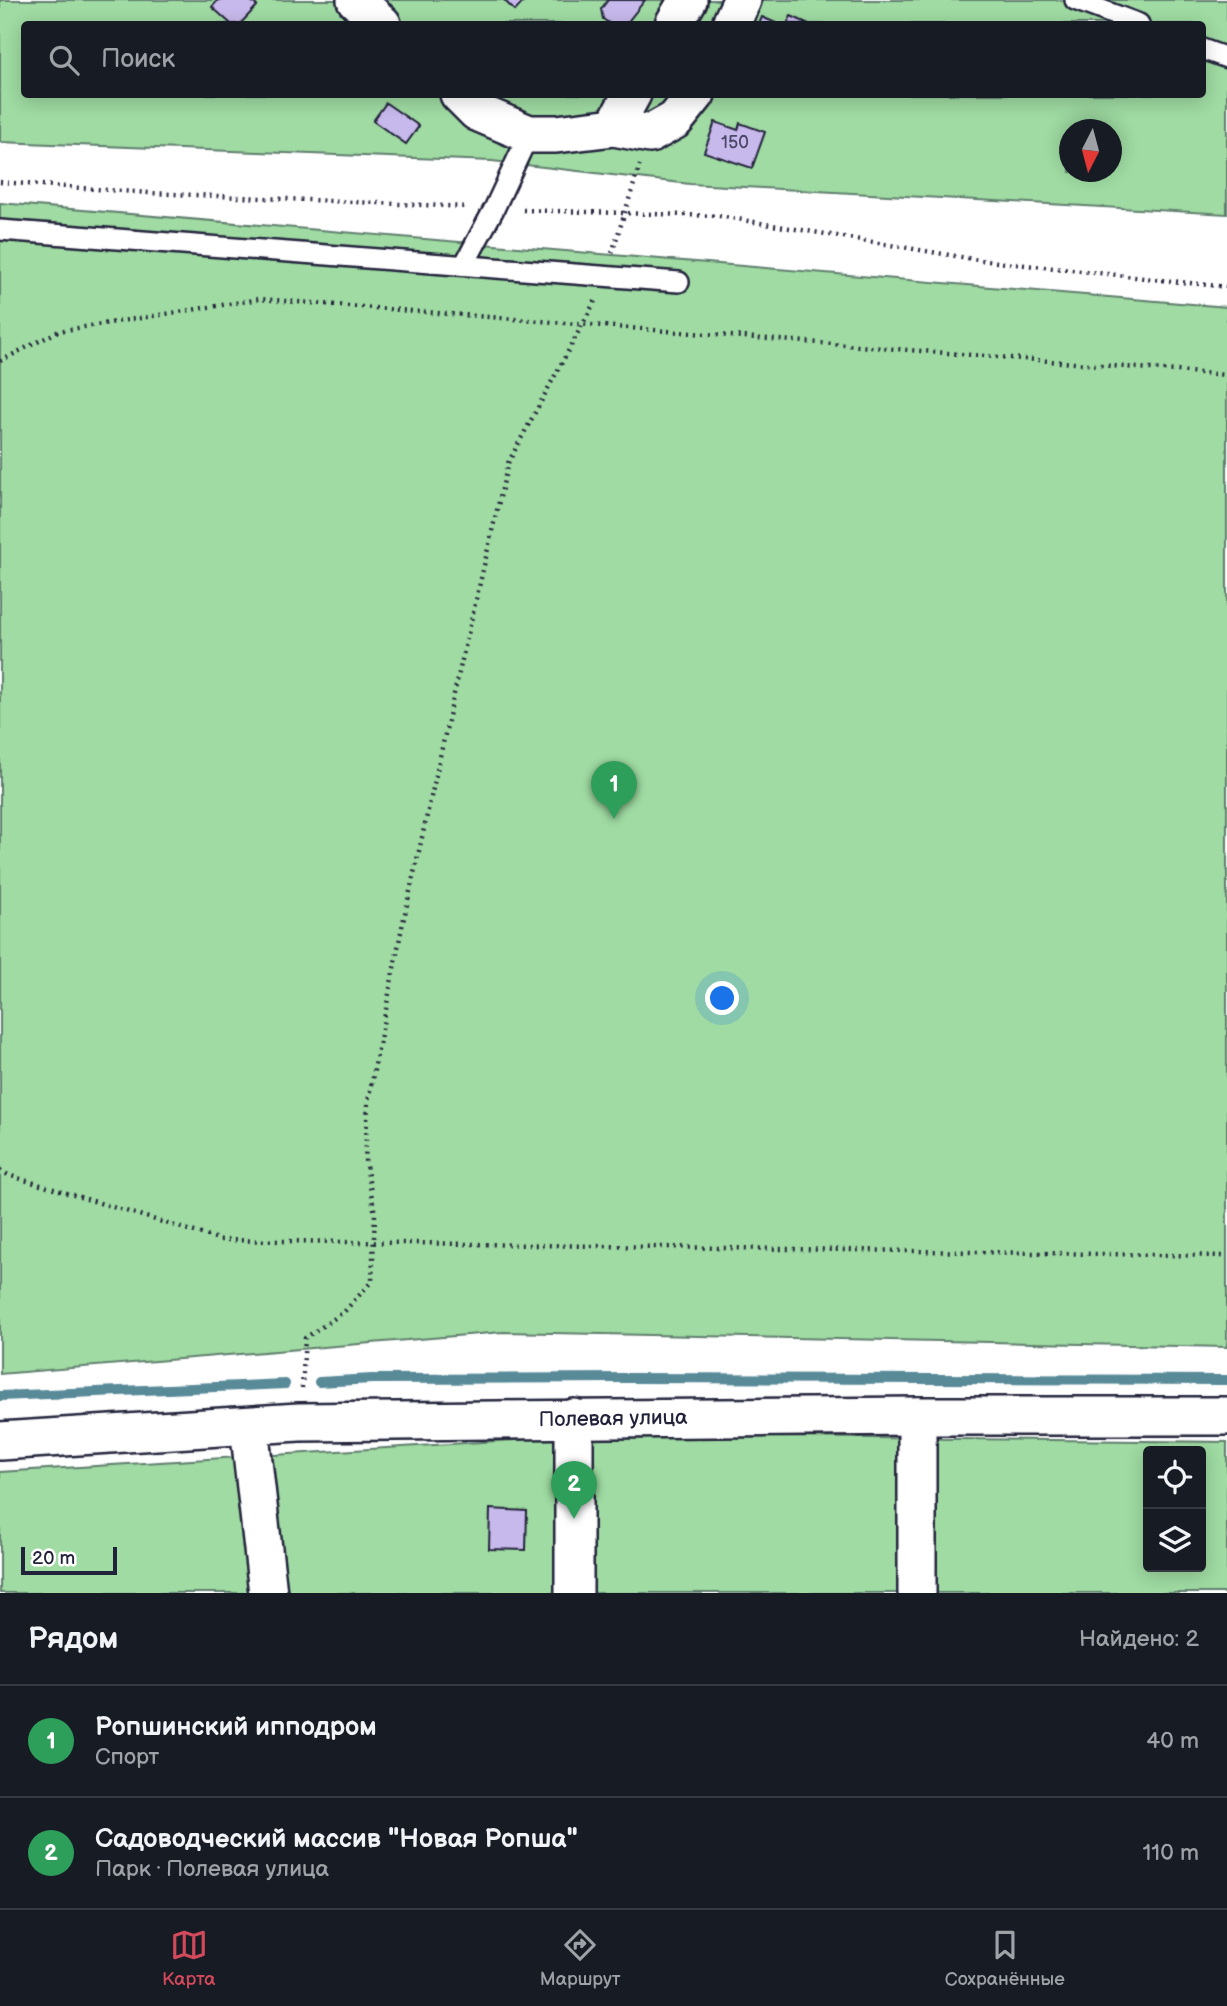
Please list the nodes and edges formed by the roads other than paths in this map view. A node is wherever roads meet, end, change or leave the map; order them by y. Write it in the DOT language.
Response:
graph roads {
  1 [pos="356,0"];
  2 [pos="688,0"];
  3 [pos="742,0"];
  4 [pos="1075,0"];
  5 [pos="379,21"];
  6 [pos="676,21"];
  7 [pos="732,21"];
  8 [pos="1131,21"];
  9 [pos="1206,50"];
  10 [pos="1227,58"];
  11 [pos="462,98"];
  12 [pos="630,98"];
  13 [pos="693,98"];
  14 [pos="614,127"];
  15 [pos="529,134"];
  16 [pos="0,230"];
  17 [pos="464,265"];
  18 [pos="679,282"];
  19 [pos="917,1416"];
  20 [pos="1227,1416"];
  21 [pos="574,1418"];
  22 [pos="249,1426"];
  23 [pos="0,1441"];
  24 [pos="268,1593"];
  25 [pos="574,1593"];
  26 [pos="917,1593"];
  1 -- 5 [label="street"];
  2 -- 6 [label="street"];
  3 -- 7 [label="street"];
  4 -- 8 [label="lane"];
  9 -- 10 [label="lane"];
  11 -- 15 [label="street"];
  12 -- 14 [label="street"];
  13 -- 14 [label="street"];
  14 -- 15 [label="street"];
  15 -- 17 [label="lane"];
  16 -- 17 [label="lane"];
  17 -- 18 [label="lane"];
  19 -- 20 [label="street, Полевая улица"];
  19 -- 21 [label="street, Полевая улица"];
  19 -- 26 [label="street"];
  21 -- 22 [label="street, Полевая улица"];
  21 -- 25 [label="street"];
  22 -- 23 [label="street, Полевая улица"];
  22 -- 24 [label="street"];
}
